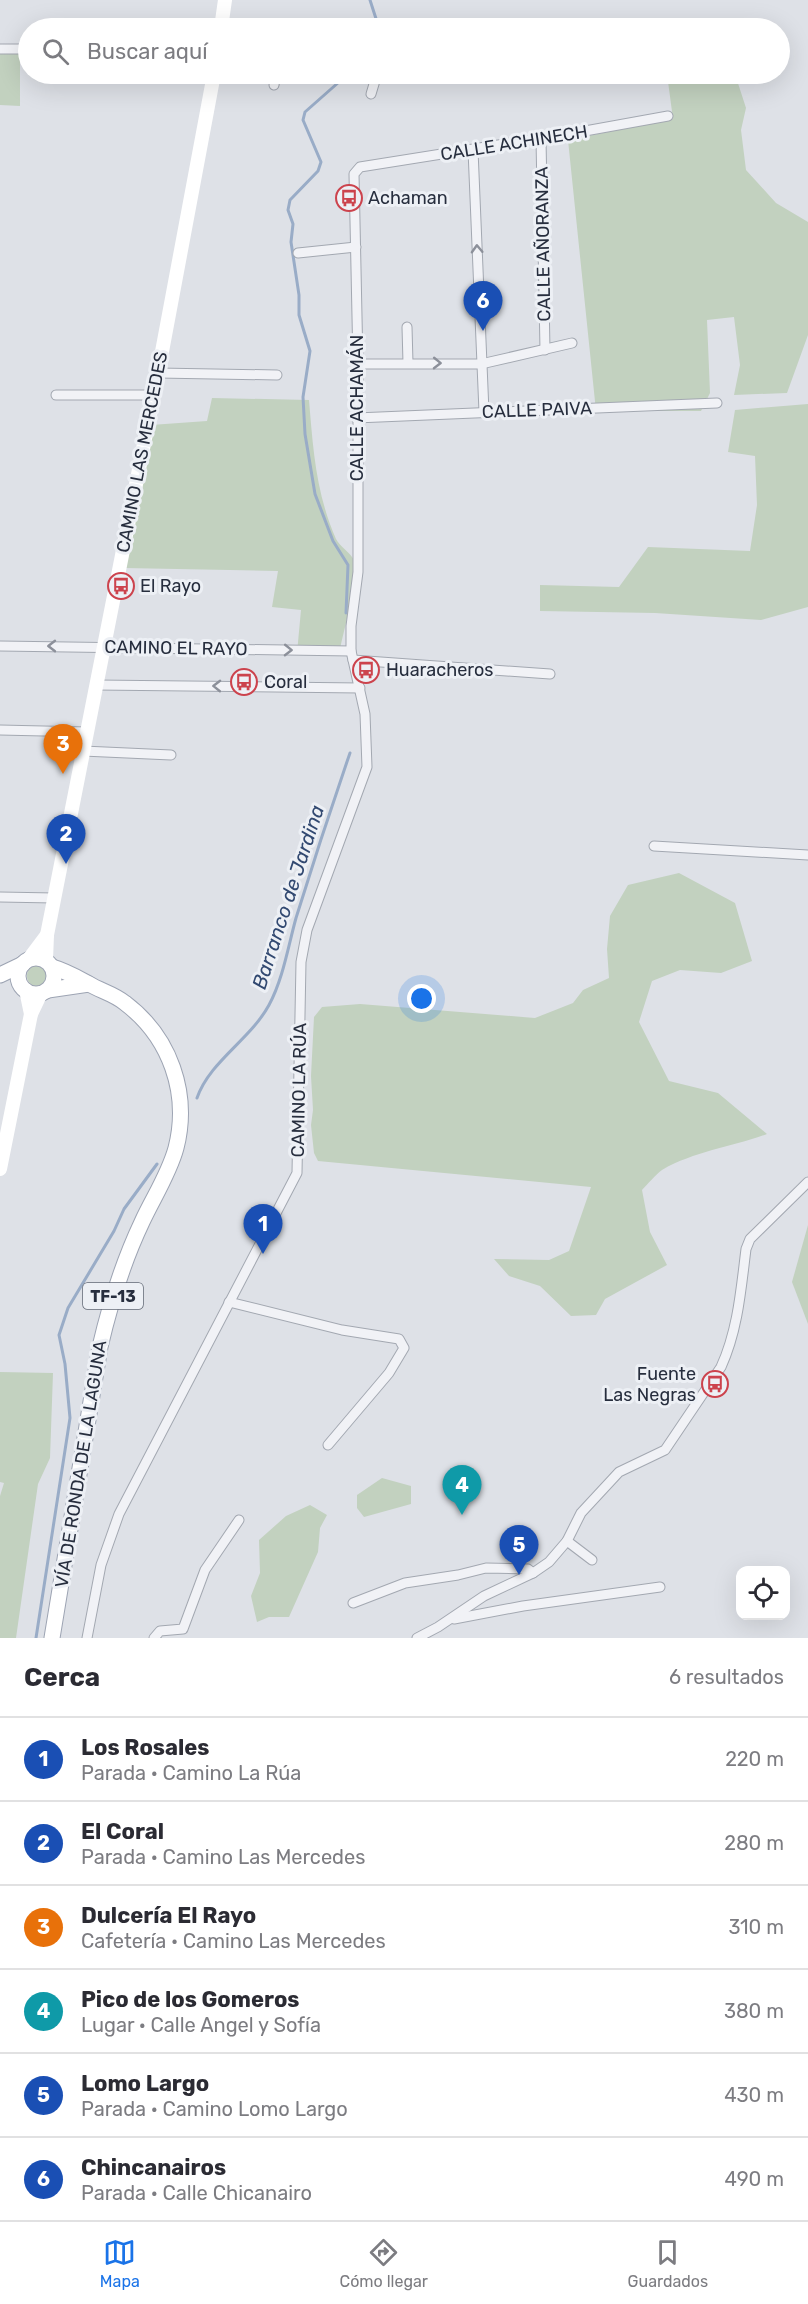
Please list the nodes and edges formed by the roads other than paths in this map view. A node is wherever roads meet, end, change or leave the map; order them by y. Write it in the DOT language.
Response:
graph roads {
  1 [pos="225,0"];
  2 [pos="222,18"];
  3 [pos="0,49"];
  4 [pos="18,49"];
  5 [pos="212,84"];
  6 [pos="374,84"];
  7 [pos="371,94"];
  8 [pos="668,116"];
  9 [pos="542,138"];
  10 [pos="473,150"];
  11 [pos="360,167"];
  12 [pos="356,247"];
  13 [pos="298,253"];
  14 [pos="407,327"];
  15 [pos="572,343"];
  16 [pos="545,350"];
  17 [pos="408,363"];
  18 [pos="358,364"];
  19 [pos="481,364"];
  20 [pos="158,374"];
  21 [pos="277,375"];
  22 [pos="56,395"];
  23 [pos="154,395"];
  24 [pos="717,403"];
  25 [pos="484,412"];
  26 [pos="356,418"];
  27 [pos="0,646"];
  28 [pos="104,646"];
  29 [pos="352,655"];
  30 [pos="550,674"];
  31 [pos="96,685"];
  32 [pos="360,688"];
  33 [pos="0,730"];
  34 [pos="87,732"];
  35 [pos="83,751"];
  36 [pos="171,755"];
  37 [pos="654,846"];
  38 [pos="808,855"];
  39 [pos="0,897"];
  40 [pos="54,898"];
  41 [pos="46,935"];
  42 [pos="26,962"];
  43 [pos="49,964"];
  44 [pos="0,975"];
  45 [pos="0,982"];
  46 [pos="90,984"];
  47 [pos="34,990"];
  48 [pos="0,1168"];
  49 [pos="808,1182"];
  50 [pos="229,1302"];
  51 [pos="328,1445"];
  52 [pos="239,1520"];
  53 [pos="567,1541"];
  54 [pos="592,1560"];
  55 [pos="533,1573"];
  56 [pos="660,1587"];
  57 [pos="353,1603"];
  58 [pos="449,1620"];
  59 [pos="52,1638"];
  60 [pos="87,1638"];
  61 [pos="154,1638"];
  62 [pos="417,1638"];
  1 -- 2 [label="main road"];
  3 -- 4 [label="street"];
  5 -- 20 [label="main road, CAMINO LAS MERCEDES"];
  6 -- 7 [label="street"];
  8 -- 9 [label="street, CALLE ACHINECH"];
  9 -- 10 [label="street, CALLE ACHINECH"];
  9 -- 16 [label="street, CALLE AÑORANZA"];
  10 -- 11 [label="street, CALLE ACHINECH"];
  19 -- 10 [label="street, one-way"];
  11 -- 12 [label="street, CALLE ACHAMÁN"];
  12 -- 13 [label="street"];
  12 -- 18 [label="street, CALLE ACHAMÁN"];
  14 -- 17 [label="street"];
  15 -- 16 [label="street"];
  16 -- 19 [label="street"];
  17 -- 18 [label="street"];
  17 -- 19 [label="street, one-way"];
  18 -- 26 [label="street, CALLE ACHAMÁN"];
  19 -- 25 [label="street"];
  20 -- 21 [label="street"];
  20 -- 23 [label="main road, CAMINO LAS MERCEDES"];
  22 -- 23 [label="street"];
  23 -- 28 [label="main road, CAMINO LAS MERCEDES"];
  24 -- 25 [label="street, CALLE PAIVA"];
  25 -- 26 [label="street, CALLE PAIVA"];
  26 -- 29 [label="street, CALLE ACHAMÁN"];
  28 -- 27 [label="street, CAMINO EL RAYO, one-way"];
  28 -- 29 [label="street, CAMINO EL RAYO, one-way"];
  28 -- 31 [label="main road, CAMINO LAS MERCEDES"];
  29 -- 30 [label="street, CAMINO EL RAYO"];
  29 -- 32 [label="street, CAMINO LA RÚA"];
  32 -- 31 [label="street, one-way"];
  31 -- 34 [label="main road, CAMINO LAS MERCEDES"];
  32 -- 50 [label="street, CAMINO LA RÚA"];
  33 -- 34 [label="street"];
  34 -- 35 [label="main road, CAMINO LAS MERCEDES"];
  35 -- 36 [label="street"];
  35 -- 40 [label="main road, CAMINO LAS MERCEDES"];
  37 -- 38 [label="street"];
  39 -- 40 [label="street"];
  40 -- 41 [label="main road, CAMINO LAS MERCEDES"];
  41 -- 42 [label="main road, CAMINO LAS MERCEDES"];
  41 -- 43 [label="main road, CAMINO LAS MERCEDES"];
  42 -- 43 [label="main road, TF-13"];
  42 -- 44 [label="main road, TF-13"];
  42 -- 47 [label="main road"];
  43 -- 46 [label="main road, VÍA DE RONDA DE LA LAGUNA / TF-13"];
  43 -- 47 [label="main road"];
  45 -- 47 [label="main road"];
  46 -- 47 [label="main road"];
  46 -- 59 [label="main road, VÍA DE RONDA DE LA LAGUNA / TF-13"];
  47 -- 48 [label="main road"];
  49 -- 53 [label="street"];
  50 -- 51 [label="street"];
  50 -- 60 [label="street, CAMINO LA RÚA"];
  52 -- 61 [label="street"];
  53 -- 54 [label="street"];
  53 -- 55 [label="street"];
  55 -- 57 [label="street"];
  55 -- 58 [label="street"];
  56 -- 58 [label="street"];
  58 -- 62 [label="street"];
}
